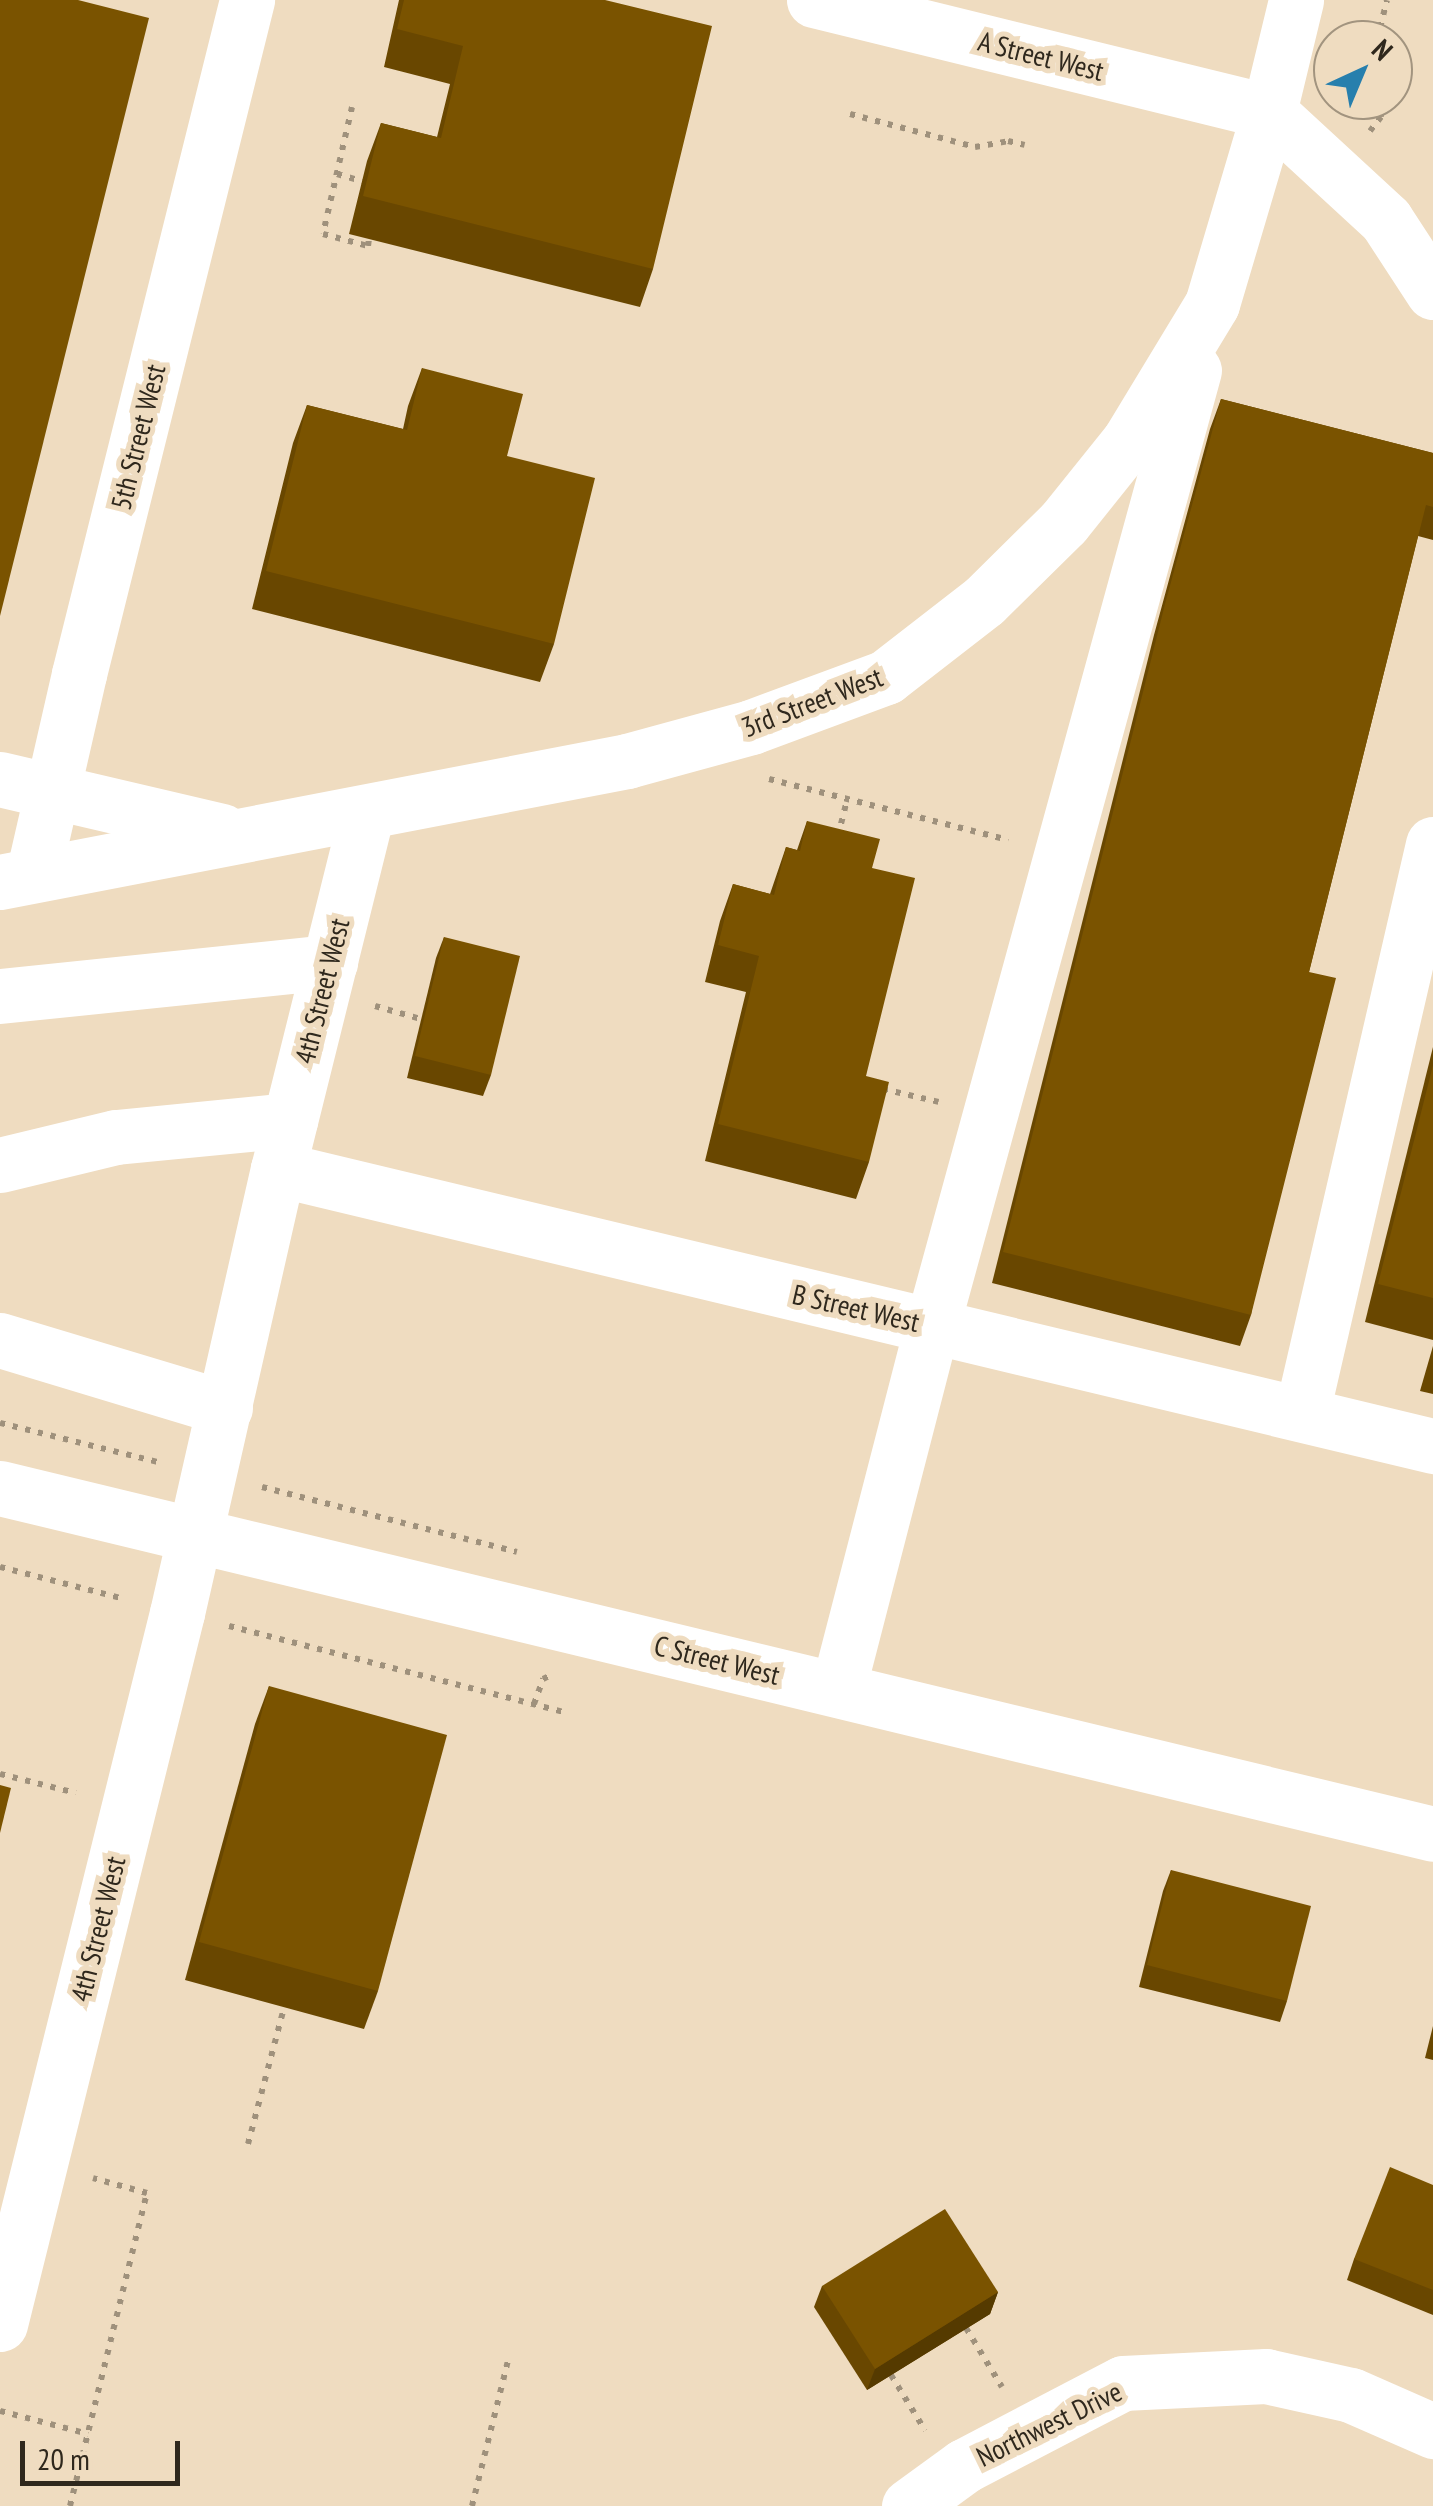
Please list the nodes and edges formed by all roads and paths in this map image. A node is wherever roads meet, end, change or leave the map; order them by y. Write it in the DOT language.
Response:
graph roads {
  1 [pos="248,0"];
  2 [pos="814,0"];
  3 [pos="1296,0"];
  4 [pos="352,107"];
  5 [pos="1268,112"];
  6 [pos="850,114"];
  7 [pos="1025,145"];
  8 [pos="337,174"];
  9 [pos="362,181"];
  10 [pos="368,239"];
  11 [pos="1433,292"];
  12 [pos="1212,304"];
  13 [pos="751,775"];
  14 [pos="25,785"];
  15 [pos="847,799"];
  16 [pos="366,813"];
  17 [pos="244,836"];
  18 [pos="1433,844"];
  19 [pos="834,851"];
  20 [pos="1004,858"];
  21 [pos="16,879"];
  22 [pos="330,962"];
  23 [pos="0,996"];
  24 [pos="947,1084"];
  25 [pos="882,1088"];
  26 [pos="942,1102"];
  27 [pos="938,1122"];
  28 [pos="284,1144"];
  29 [pos="0,1166"];
  30 [pos="932,1326"];
  31 [pos="0,1340"];
  32 [pos="225,1408"];
  33 [pos="1302,1412"];
  34 [pos="0,1423"];
  35 [pos="1433,1446"];
  36 [pos="209,1474"];
  37 [pos="0,1488"];
  38 [pos="262,1488"];
  39 [pos="222,1540"];
  40 [pos="530,1555"];
  41 [pos="0,1567"];
  42 [pos="202,1619"];
  43 [pos="222,1644"];
  44 [pos="838,1689"];
  45 [pos="565,1712"];
  46 [pos="1433,1834"];
  47 [pos="284,2008"];
  48 [pos="248,2144"];
  49 [pos="87,2176"];
  50 [pos="0,2324"];
  51 [pos="966,2328"];
  52 [pos="508,2360"];
  53 [pos="0,2411"];
  54 [pos="1433,2430"];
  55 [pos="1029,2432"];
  56 [pos="88,2434"];
  57 [pos="70,2506"];
  58 [pos="472,2506"];
  59 [pos="908,2506"];
  1 -- 14 [label="street, 5th Street West"];
  2 -- 5 [label="street, A Street West"];
  3 -- 5 [label="street, 3rd Street West"];
  4 -- 8 [label="path"];
  5 -- 11 [label="street"];
  5 -- 12 [label="street, 3rd Street West"];
  6 -- 7 [label="path"];
  8 -- 9 [label="path"];
  8 -- 10 [label="path"];
  12 -- 16 [label="street, 3rd Street West"];
  12 -- 30 [label="street"];
  13 -- 15 [label="path"];
  14 -- 17 [label="street"];
  14 -- 21 [label="street, 5th Street West"];
  15 -- 19 [label="path"];
  15 -- 20 [label="path"];
  16 -- 17 [label="street, 3rd Street West"];
  16 -- 22 [label="street, 4th Street West"];
  17 -- 21 [label="street, 3rd Street West"];
  18 -- 33 [label="street"];
  22 -- 23 [label="street"];
  22 -- 28 [label="street, 4th Street West"];
  24 -- 26 [label="path"];
  25 -- 26 [label="path"];
  26 -- 27 [label="path"];
  28 -- 29 [label="street, B Street West"];
  28 -- 30 [label="street, B Street West"];
  28 -- 32 [label="street, 4th Street West"];
  30 -- 33 [label="street, B Street West"];
  30 -- 44 [label="street"];
  31 -- 32 [label="street"];
  32 -- 36 [label="street, 4th Street West"];
  33 -- 35 [label="street, B Street West"];
  34 -- 36 [label="path"];
  36 -- 38 [label="path"];
  36 -- 39 [label="street, 4th Street West"];
  37 -- 39 [label="street, C Street West"];
  38 -- 39 [label="path"];
  38 -- 40 [label="path"];
  39 -- 42 [label="street, 4th Street West"];
  39 -- 42 [label="path"];
  39 -- 44 [label="street, C Street West"];
  41 -- 42 [label="path"];
  42 -- 43 [label="path"];
  42 -- 45 [label="path"];
  42 -- 50 [label="street, 4th Street West"];
  44 -- 46 [label="street, C Street West"];
  47 -- 48 [label="path"];
  49 -- 56 [label="path"];
  51 -- 55 [label="path"];
  52 -- 58 [label="path"];
  53 -- 56 [label="path"];
  54 -- 55 [label="street, Northwest Drive"];
  55 -- 59 [label="street, Northwest Drive"];
  56 -- 57 [label="path"];
}
